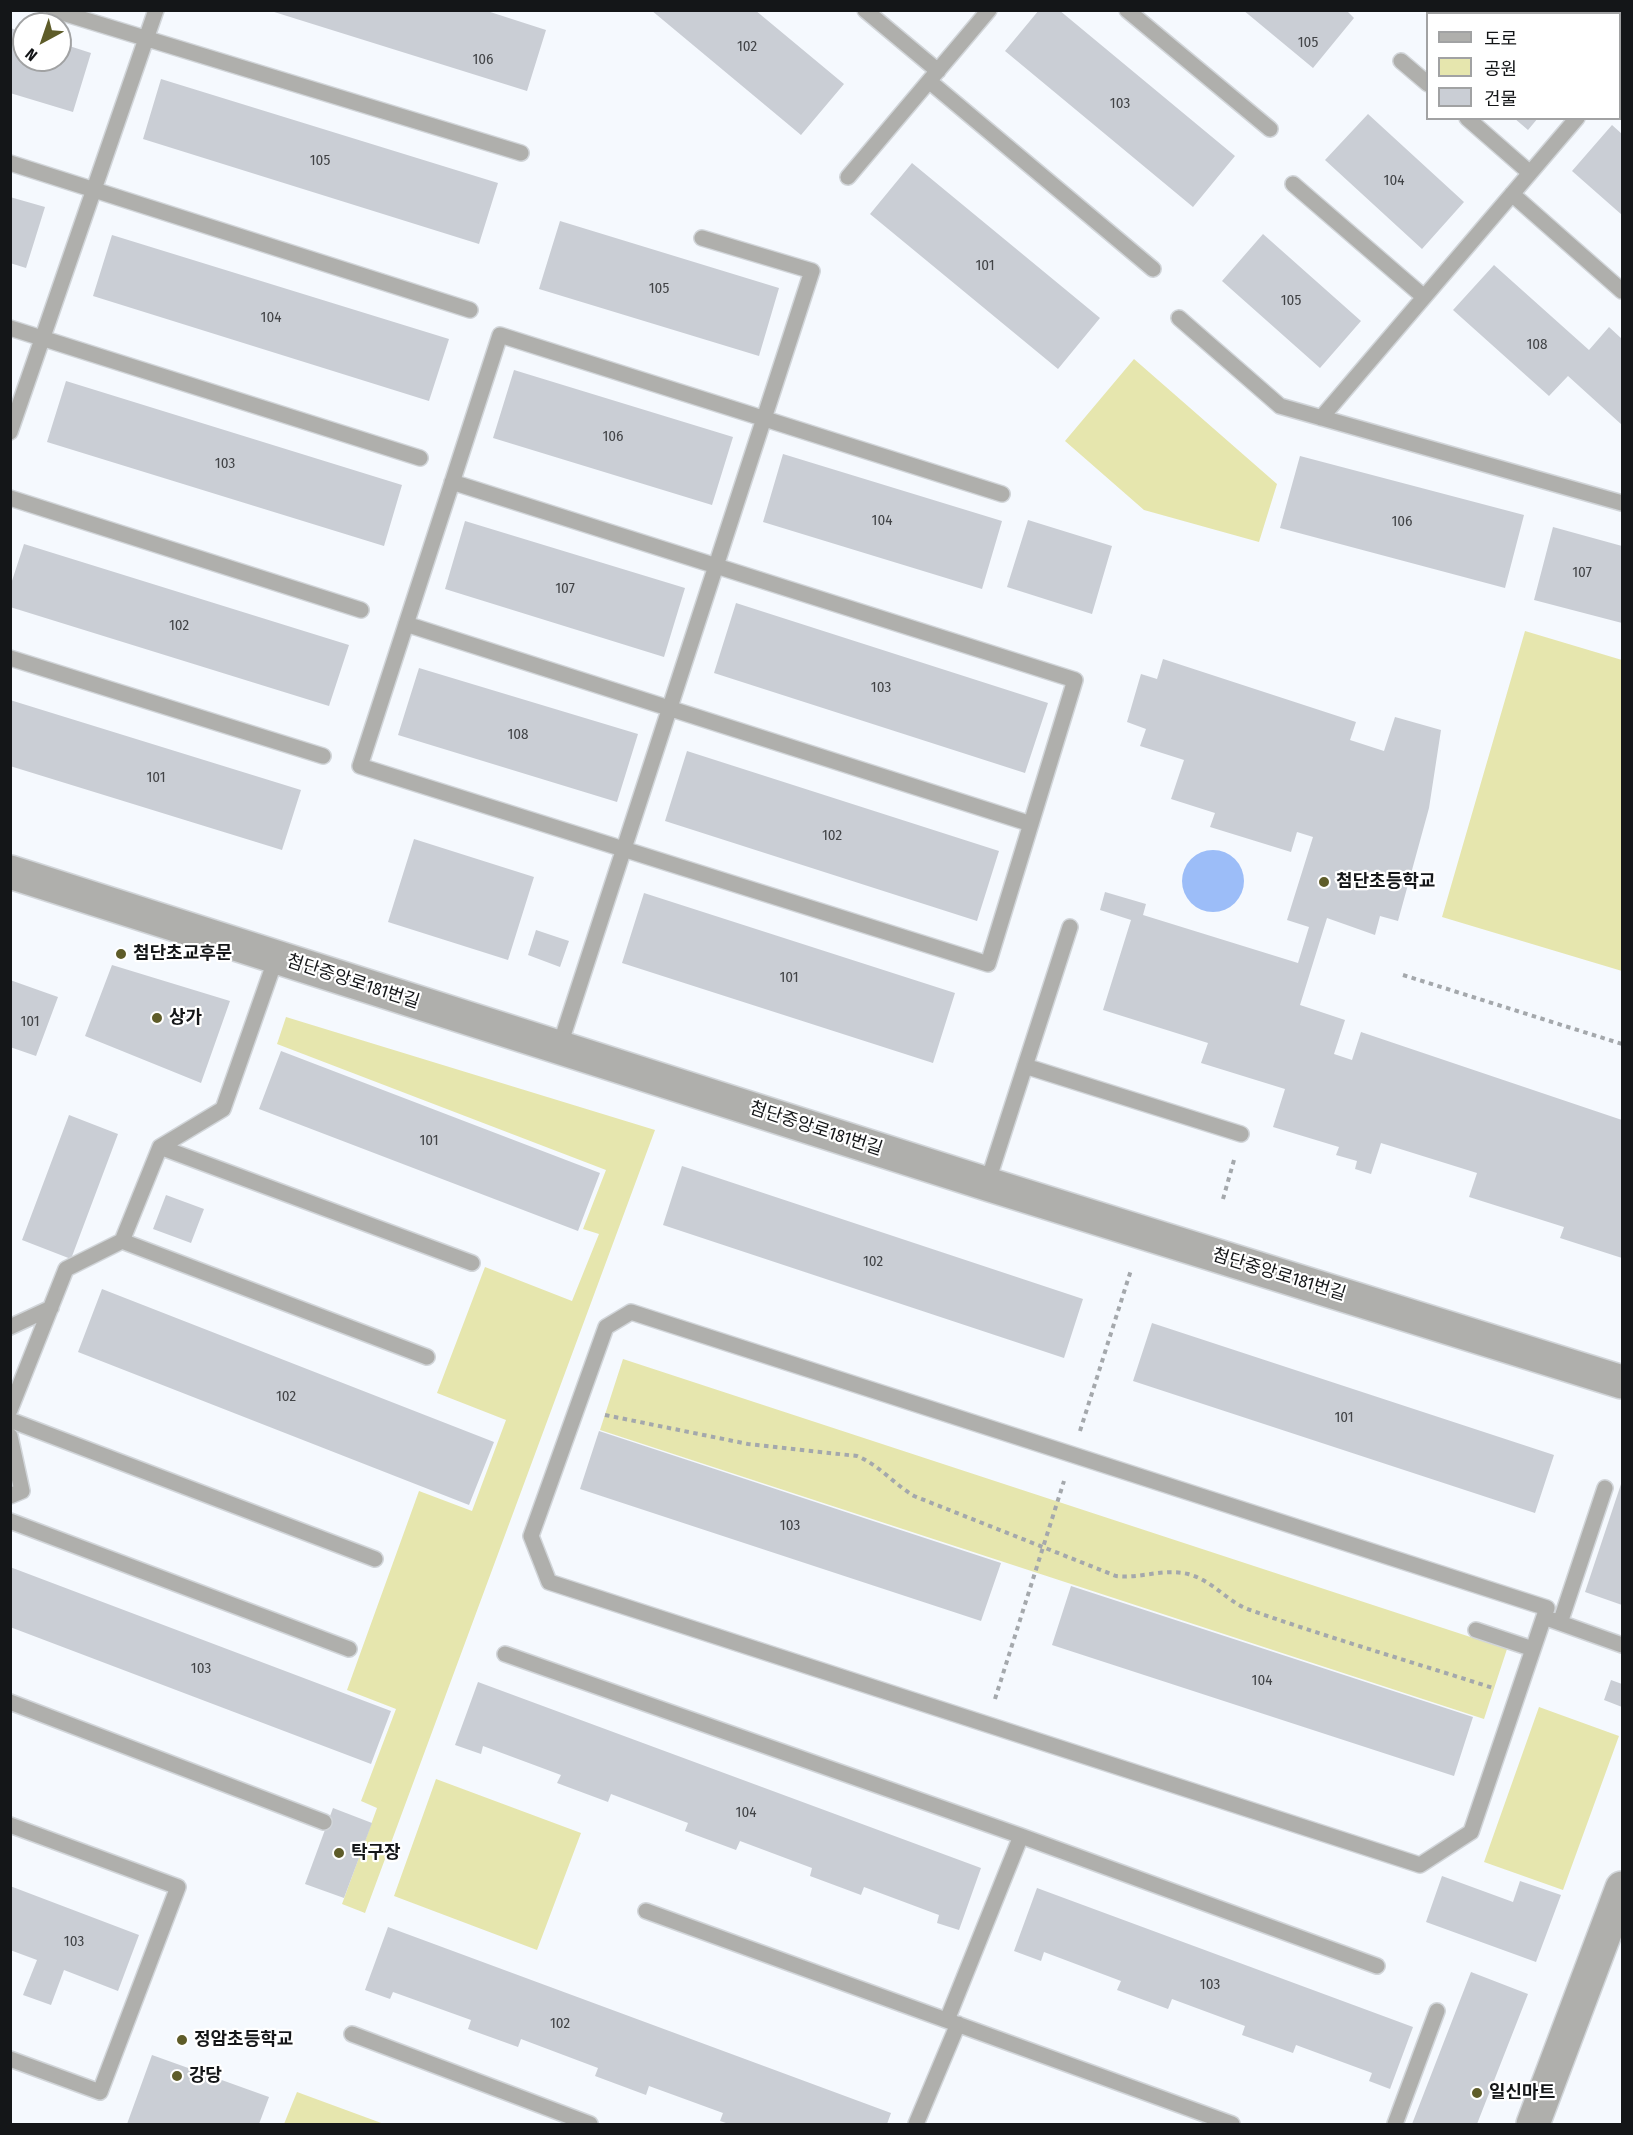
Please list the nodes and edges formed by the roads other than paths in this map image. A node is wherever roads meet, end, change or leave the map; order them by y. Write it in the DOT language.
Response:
graph roads {
  1 [pos="53,10"];
  2 [pos="156,10"];
  3 [pos="865,10"];
  4 [pos="989,10"];
  5 [pos="1127,10"];
  6 [pos="146,39"];
  7 [pos="1401,61"];
  8 [pos="933,76"];
  9 [pos="1426,82"];
  10 [pos="1469,120"];
  11 [pos="1575,120"];
  12 [pos="1270,129"];
  13 [pos="521,153"];
  14 [pos="10,163"];
  15 [pos="1530,173"];
  16 [pos="848,177"];
  17 [pos="1293,184"];
  18 [pos="94,190"];
  19 [pos="1512,194"];
  20 [pos="702,238"];
  21 [pos="1153,269"];
  22 [pos="1623,291"];
  23 [pos="1424,297"];
  24 [pos="470,310"];
  25 [pos="1179,318"];
  26 [pos="10,328"];
  27 [pos="43,339"];
  28 [pos="764,418"];
  29 [pos="1321,418"];
  30 [pos="10,432"];
  31 [pos="420,458"];
  32 [pos="452,482"];
  33 [pos="1002,494"];
  34 [pos="10,498"];
  35 [pos="1623,503"];
  36 [pos="716,566"];
  37 [pos="361,610"];
  38 [pos="406,624"];
  39 [pos="10,658"];
  40 [pos="669,709"];
  41 [pos="322,756"];
  42 [pos="1031,824"];
  43 [pos="624,850"];
  44 [pos="10,872"];
  45 [pos="1070,927"];
  46 [pos="276,958"];
  47 [pos="559,1048"];
  48 [pos="1025,1066"];
  49 [pos="1241,1134"];
  50 [pos="160,1147"];
  51 [pos="987,1184"];
  52 [pos="122,1241"];
  53 [pos="472,1263"];
  54 [pos="51,1308"];
  55 [pos="10,1327"];
  56 [pos="427,1357"];
  57 [pos="1623,1382"];
  58 [pos="10,1410"];
  59 [pos="10,1420"];
  60 [pos="10,1436"];
  61 [pos="1605,1488"];
  62 [pos="10,1496"];
  63 [pos="10,1521"];
  64 [pos="375,1559"];
  65 [pos="1544,1617"];
  66 [pos="1560,1623"];
  67 [pos="1476,1630"];
  68 [pos="1623,1645"];
  69 [pos="1533,1649"];
  70 [pos="349,1650"];
  71 [pos="505,1654"];
  72 [pos="10,1702"];
  73 [pos="324,1822"];
  74 [pos="10,1825"];
  75 [pos="1021,1836"];
  76 [pos="1623,1888"];
  77 [pos="646,1911"];
  78 [pos="1377,1966"];
  79 [pos="1437,2010"];
  80 [pos="953,2022"];
  81 [pos="352,2034"];
  82 [pos="10,2059"];
  83 [pos="590,2124"];
  84 [pos="916,2124"];
  85 [pos="1232,2124"];
  86 [pos="1395,2124"];
  87 [pos="1533,2124"];
  1 -- 6 [label="lane"];
  2 -- 6 [label="lane"];
  3 -- 8 [label="lane"];
  4 -- 8 [label="lane"];
  5 -- 12 [label="lane"];
  6 -- 13 [label="lane"];
  6 -- 18 [label="lane"];
  7 -- 9 [label="lane"];
  8 -- 16 [label="lane"];
  8 -- 21 [label="lane"];
  10 -- 15 [label="lane"];
  11 -- 15 [label="lane"];
  14 -- 18 [label="lane"];
  15 -- 19 [label="lane"];
  17 -- 23 [label="lane"];
  18 -- 24 [label="lane"];
  18 -- 27 [label="lane"];
  19 -- 22 [label="lane"];
  19 -- 23 [label="lane"];
  20 -- 28 [label="lane"];
  23 -- 29 [label="lane"];
  25 -- 29 [label="lane"];
  26 -- 27 [label="lane"];
  27 -- 30 [label="lane"];
  27 -- 31 [label="lane"];
  28 -- 32 [label="lane"];
  28 -- 33 [label="lane"];
  28 -- 36 [label="lane"];
  29 -- 35 [label="lane"];
  32 -- 36 [label="lane"];
  32 -- 38 [label="lane"];
  34 -- 37 [label="lane"];
  36 -- 40 [label="lane"];
  36 -- 42 [label="lane"];
  38 -- 40 [label="lane"];
  38 -- 43 [label="lane"];
  39 -- 41 [label="lane"];
  40 -- 42 [label="lane"];
  40 -- 43 [label="lane"];
  42 -- 43 [label="lane"];
  43 -- 47 [label="lane"];
  44 -- 46 [label="street, 첨단중앙로181번길"];
  45 -- 48 [label="lane"];
  46 -- 47 [label="street, 첨단중앙로181번길"];
  46 -- 50 [label="lane"];
  47 -- 51 [label="street, 첨단중앙로181번길"];
  48 -- 49 [label="lane"];
  48 -- 51 [label="lane"];
  50 -- 52 [label="lane"];
  50 -- 53 [label="lane"];
  51 -- 57 [label="street, 첨단중앙로181번길"];
  52 -- 54 [label="lane"];
  52 -- 56 [label="lane"];
  54 -- 55 [label="lane"];
  54 -- 58 [label="lane"];
  59 -- 64 [label="lane"];
  60 -- 62 [label="lane"];
  61 -- 66 [label="lane"];
  63 -- 70 [label="lane"];
  65 -- 66 [label="lane"];
  65 -- 69 [label="lane"];
  65 -- 69 [label="lane"];
  66 -- 68 [label="lane"];
  67 -- 69 [label="lane"];
  71 -- 75 [label="lane"];
  72 -- 73 [label="lane"];
  74 -- 82 [label="lane"];
  75 -- 78 [label="lane"];
  75 -- 80 [label="lane"];
  76 -- 87 [label="street"];
  77 -- 80 [label="lane"];
  79 -- 86 [label="lane"];
  80 -- 84 [label="lane"];
  80 -- 85 [label="lane"];
  81 -- 83 [label="lane"];
}
